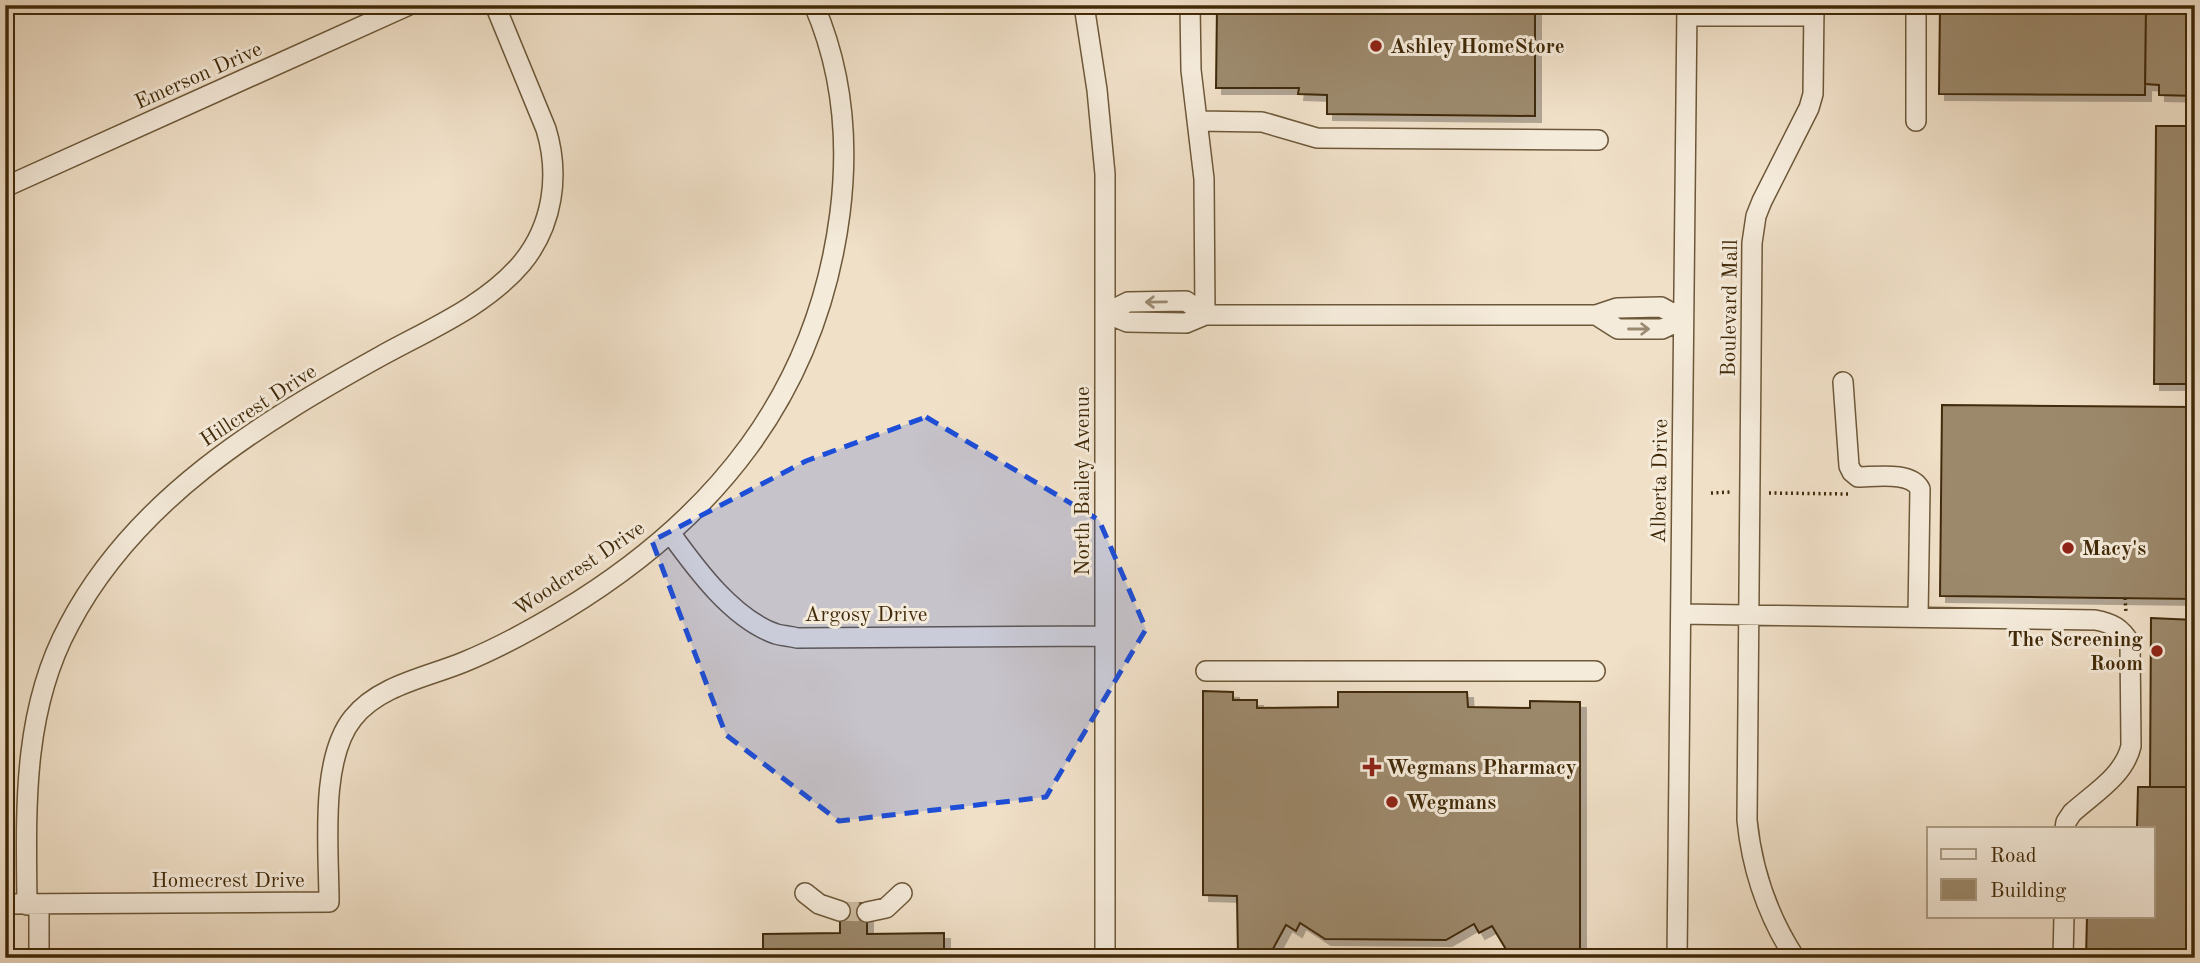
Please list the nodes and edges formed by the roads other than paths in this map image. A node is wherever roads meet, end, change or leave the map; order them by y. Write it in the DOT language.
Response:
graph roads {
  1 [pos="409,5"];
  2 [pos="495,5"];
  3 [pos="814,5"];
  4 [pos="1084,5"];
  5 [pos="1190,5"];
  6 [pos="1916,5"];
  7 [pos="1814,10"];
  8 [pos="1687,11"];
  9 [pos="1198,121"];
  10 [pos="1916,121"];
  11 [pos="1598,140"];
  12 [pos="5,187"];
  13 [pos="1106,313"];
  14 [pos="1205,316"];
  15 [pos="1684,319"];
  16 [pos="1843,382"];
  17 [pos="671,534"];
  18 [pos="1681,614"];
  19 [pos="1749,616"];
  20 [pos="1918,617"];
  21 [pos="1104,636"];
  22 [pos="1206,671"];
  23 [pos="1595,671"];
  24 [pos="329,781"];
  25 [pos="2065,827"];
  26 [pos="805,892"];
  27 [pos="902,893"];
  28 [pos="5,904"];
  29 [pos="33,905"];
  30 [pos="840,911"];
  31 [pos="867,912"];
  32 [pos="2064,918"];
  33 [pos="39,958"];
  34 [pos="1105,958"];
  35 [pos="1677,958"];
  36 [pos="1795,958"];
  37 [pos="2063,958"];
  1 -- 12 [label="street, Emerson Drive"];
  2 -- 29 [label="street, Hillcrest Drive"];
  3 -- 17 [label="street, Woodcrest Drive"];
  4 -- 13 [label="street, North Bailey Avenue"];
  5 -- 9 [label="street"];
  6 -- 10 [label="street"];
  7 -- 8 [label="street, Boulevard Mall"];
  7 -- 19 [label="street, Boulevard Mall"];
  8 -- 15 [label="street, Alberta Drive"];
  9 -- 11 [label="street"];
  9 -- 14 [label="street"];
  13 -- 14 [label="street"];
  13 -- 21 [label="street, North Bailey Avenue"];
  14 -- 15 [label="street"];
  15 -- 18 [label="street, Alberta Drive"];
  16 -- 20 [label="street"];
  17 -- 21 [label="street, Argosy Drive"];
  17 -- 24 [label="street, Woodcrest Drive"];
  18 -- 19 [label="street"];
  18 -- 35 [label="street, Alberta Drive"];
  19 -- 20 [label="street"];
  19 -- 36 [label="street, Boulevard Mall"];
  20 -- 25 [label="street"];
  21 -- 34 [label="street, North Bailey Avenue"];
  22 -- 23 [label="street"];
  24 -- 29 [label="street, Homecrest Drive"];
  26 -- 30 [label="street"];
  27 -- 31 [label="street"];
  28 -- 29 [label="street, Homecrest Drive"];
  29 -- 33 [label="street, Hillcrest Drive"];
  32 -- 37 [label="street"];
}
